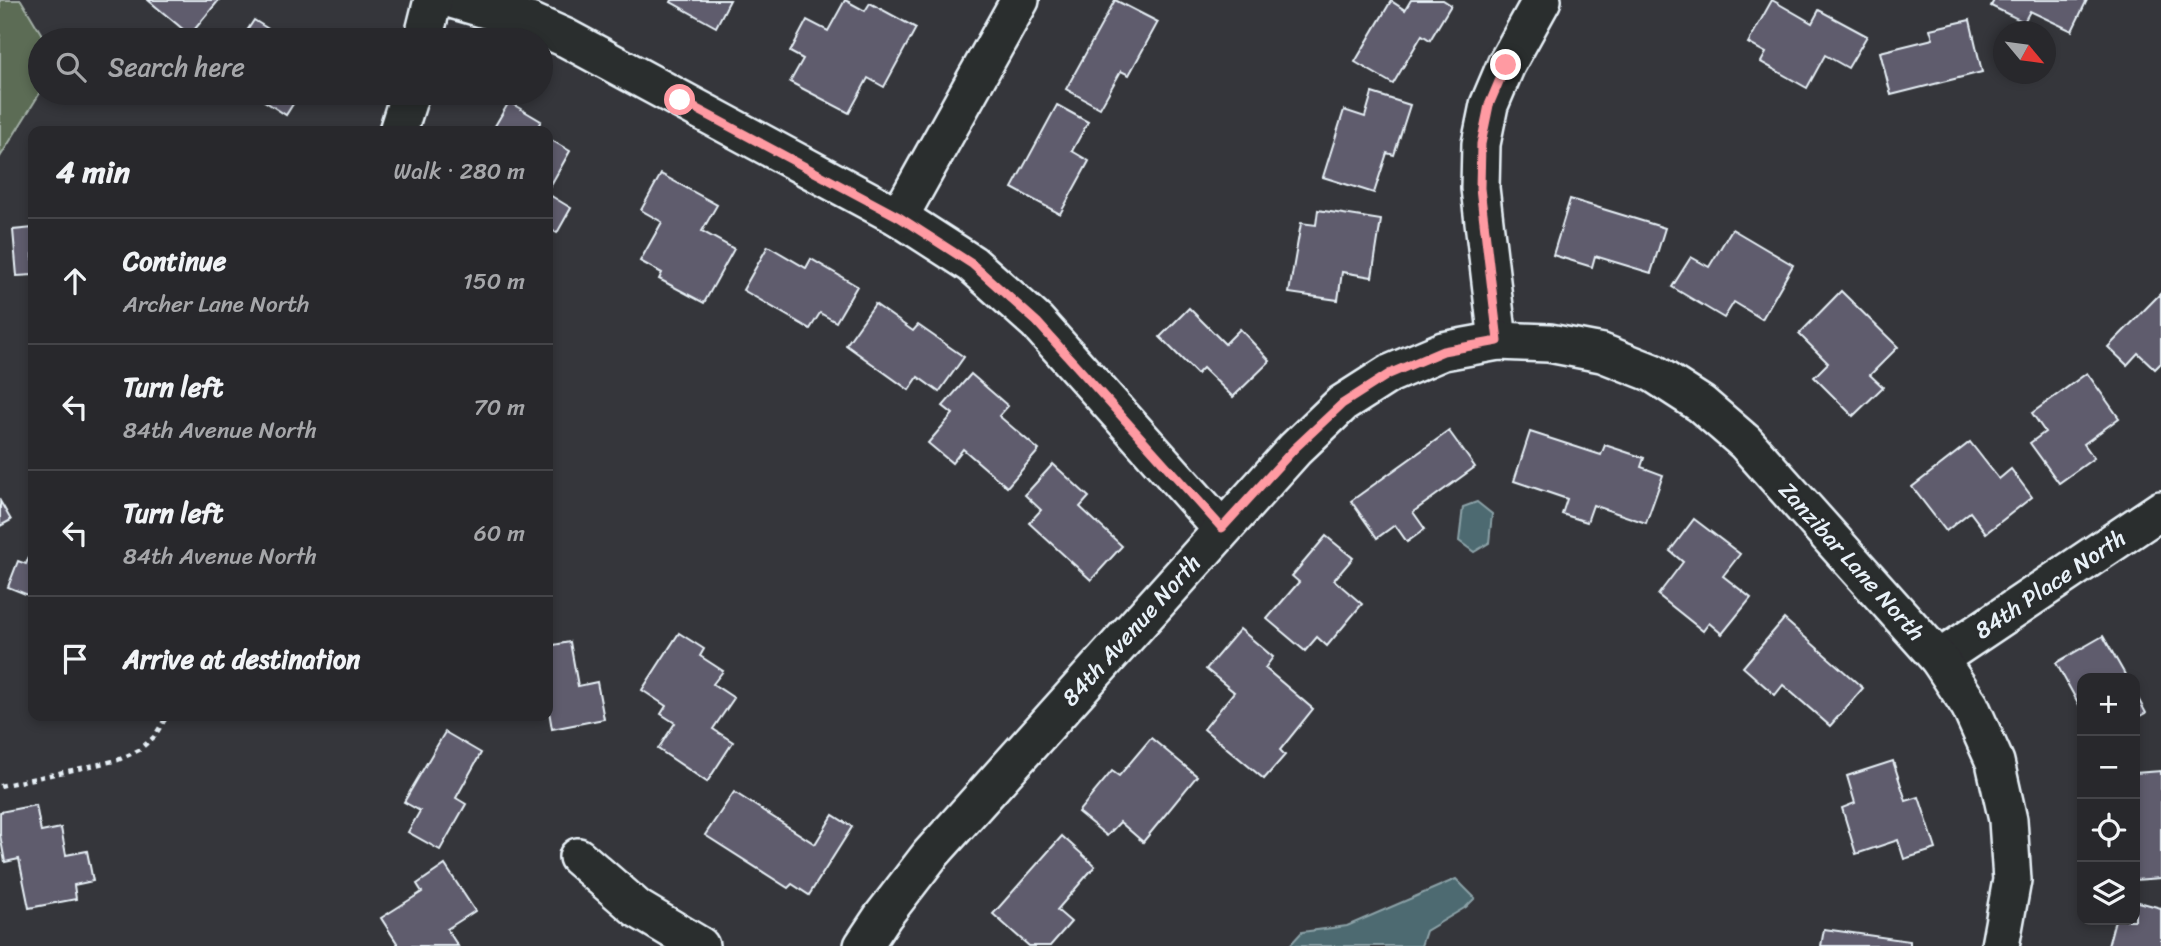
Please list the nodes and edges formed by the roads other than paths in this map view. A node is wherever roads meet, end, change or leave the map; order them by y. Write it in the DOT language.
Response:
graph roads {
  1 [pos="433,0"];
  2 [pos="455,0"];
  3 [pos="1020,0"];
  4 [pos="1542,0"];
  5 [pos="426,28"];
  6 [pos="544,28"];
  7 [pos="553,32"];
  8 [pos="406,105"];
  9 [pos="400,126"];
  10 [pos="899,217"];
  11 [pos="1498,341"];
  12 [pos="2161,510"];
  13 [pos="1222,528"];
  14 [pos="1939,659"];
  15 [pos="578,857"];
  16 [pos="700,946"];
  17 [pos="863,946"];
  18 [pos="2000,946"];
  1 -- 5 [label="street"];
  2 -- 6 [label="street"];
  3 -- 10 [label="street"];
  4 -- 11 [label="street"];
  7 -- 10 [label="street"];
  8 -- 9 [label="street"];
  10 -- 13 [label="street"];
  11 -- 13 [label="street, 84th Avenue North"];
  11 -- 14 [label="street, Zanzibar Lane North"];
  12 -- 14 [label="street, 84th Place North"];
  13 -- 17 [label="street, 84th Avenue North"];
  14 -- 18 [label="street, Zanzibar Lane North"];
  15 -- 16 [label="street"];
}
